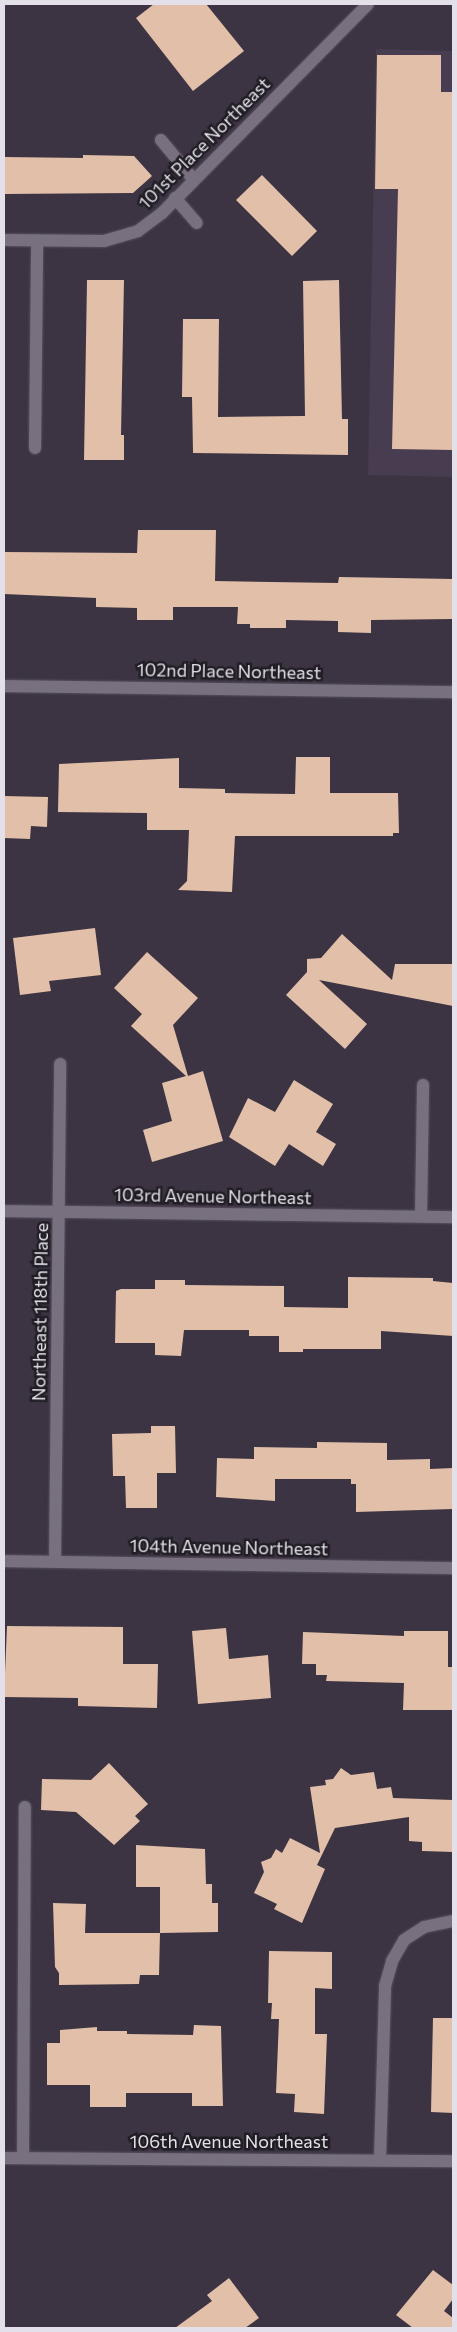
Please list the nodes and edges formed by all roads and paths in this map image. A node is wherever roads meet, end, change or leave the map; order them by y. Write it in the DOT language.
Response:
graph roads {
  1 [pos="368,4"];
  2 [pos="161,140"];
  3 [pos="194,180"];
  4 [pos="175,198"];
  5 [pos="197,223"];
  6 [pos="4,240"];
  7 [pos="37,241"];
  8 [pos="35,448"];
  9 [pos="4,686"];
  10 [pos="453,692"];
  11 [pos="60,1064"];
  12 [pos="423,1084"];
  13 [pos="4,1211"];
  14 [pos="59,1212"];
  15 [pos="421,1216"];
  16 [pos="453,1217"];
  17 [pos="4,1561"];
  18 [pos="54,1561"];
  19 [pos="453,1568"];
  20 [pos="25,1807"];
  21 [pos="453,1921"];
  22 [pos="4,2158"];
  23 [pos="23,2158"];
  24 [pos="380,2159"];
  25 [pos="453,2161"];
  1 -- 3 [label="street, 101st Place Northeast"];
  2 -- 3 [label="street"];
  3 -- 4 [label="street, 101st Place Northeast"];
  4 -- 5 [label="street"];
  4 -- 7 [label="street, 101st Place Northeast"];
  6 -- 7 [label="street, 101st Place Northeast"];
  7 -- 8 [label="street"];
  9 -- 10 [label="street, 102nd Place Northeast"];
  11 -- 14 [label="street, Northeast 118th Place"];
  12 -- 15 [label="street"];
  13 -- 14 [label="street, 103rd Avenue Northeast"];
  14 -- 15 [label="street, 103rd Avenue Northeast"];
  14 -- 18 [label="street, Northeast 118th Place"];
  15 -- 16 [label="street, 103rd Avenue Northeast"];
  17 -- 18 [label="street, 104th Avenue Northeast"];
  18 -- 19 [label="street, 104th Avenue Northeast"];
  20 -- 23 [label="street"];
  21 -- 24 [label="street"];
  22 -- 23 [label="street, 106th Avenue Northeast"];
  23 -- 24 [label="street, 106th Avenue Northeast"];
  24 -- 25 [label="street, 106th Avenue Northeast"];
}
